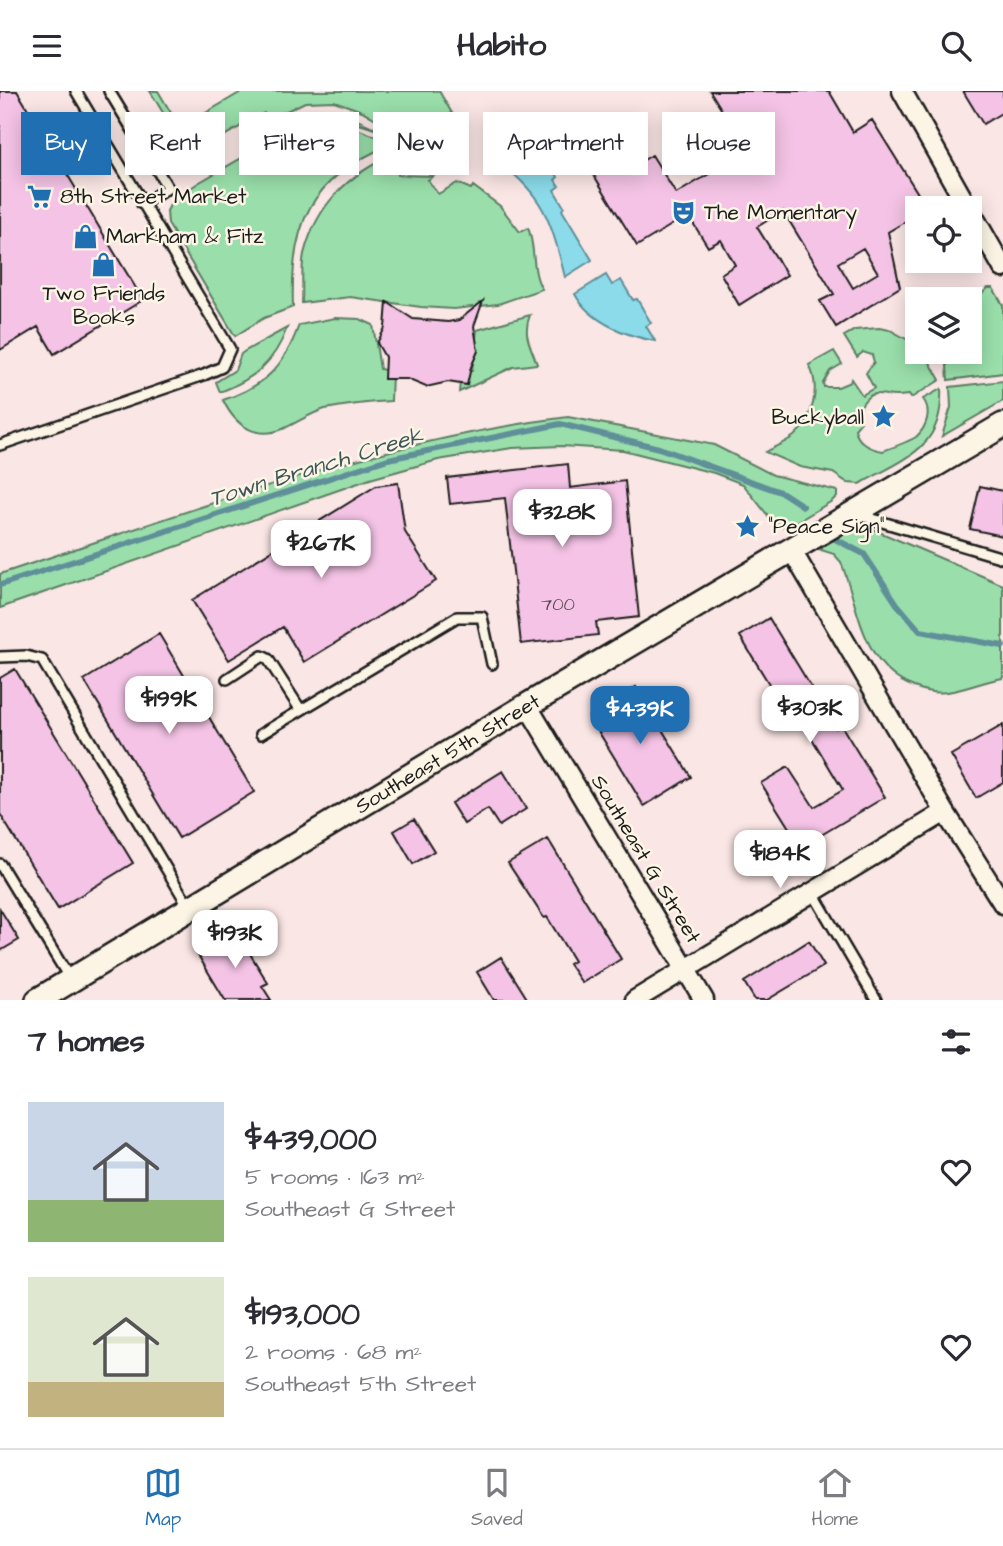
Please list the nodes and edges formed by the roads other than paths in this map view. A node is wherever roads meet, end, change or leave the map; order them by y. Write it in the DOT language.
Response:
graph roads {
  1 [pos="76,91"];
  2 [pos="109,91"];
  3 [pos="902,91"];
  4 [pos="962,196"];
  5 [pos="142,204"];
  6 [pos="982,232"];
  7 [pos="1003,268"];
  8 [pos="1003,425"];
  9 [pos="0,445"];
  10 [pos="855,513"];
  11 [pos="792,551"];
  12 [pos="1003,558"];
  13 [pos="0,657"];
  14 [pos="492,664"];
  15 [pos="227,679"];
  16 [pos="527,705"];
  17 [pos="300,709"];
  18 [pos="261,734"];
  19 [pos="946,812"];
  20 [pos="0,865"];
  21 [pos="813,893"];
  22 [pos="1003,904"];
  23 [pos="190,908"];
  24 [pos="686,969"];
  25 [pos="70,981"];
  26 [pos="38,1000"];
  27 [pos="635,1000"];
  28 [pos="704,1000"];
  29 [pos="876,1000"];
  1 -- 5 [label="lane"];
  2 -- 5 [label="lane"];
  3 -- 4 [label="street"];
  5 -- 9 [label="lane"];
  6 -- 7 [label="street"];
  8 -- 10 [label="street, Southeast 5th Street"];
  10 -- 11 [label="street, Southeast 5th Street"];
  10 -- 12 [label="lane"];
  11 -- 16 [label="street, Southeast 5th Street"];
  11 -- 19 [label="street"];
  13 -- 23 [label="lane"];
  14 -- 17 [label="lane"];
  15 -- 17 [label="lane"];
  16 -- 23 [label="street, Southeast 5th Street"];
  16 -- 24 [label="street, Southeast G Street"];
  17 -- 18 [label="lane"];
  19 -- 21 [label="street"];
  19 -- 22 [label="street"];
  20 -- 25 [label="lane"];
  21 -- 24 [label="street"];
  21 -- 29 [label="lane"];
  23 -- 25 [label="street, Southeast 5th Street"];
  24 -- 27 [label="street"];
  24 -- 28 [label="street, Southeast G Street"];
  25 -- 26 [label="street, Southeast 5th Street"];
}
